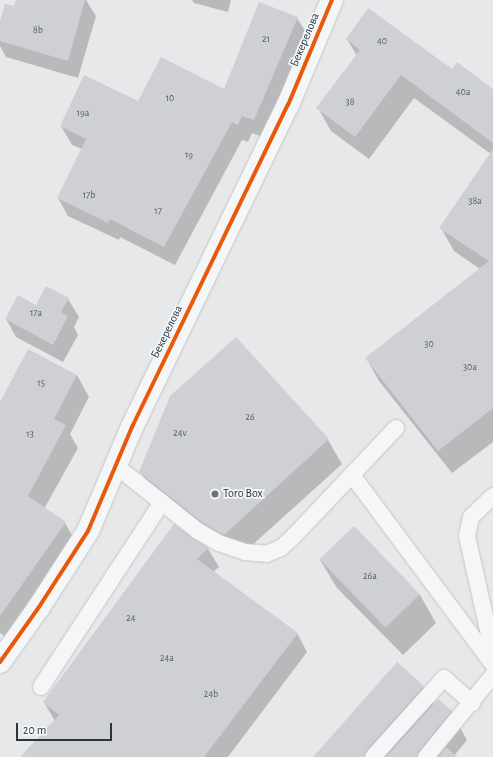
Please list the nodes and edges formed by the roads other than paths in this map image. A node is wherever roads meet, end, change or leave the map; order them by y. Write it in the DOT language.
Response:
graph roads {
  1 [pos="332,0"];
  2 [pos="396,428"];
  3 [pos="116,466"];
  4 [pos="352,475"];
  5 [pos="493,496"];
  6 [pos="162,502"];
  7 [pos="493,652"];
  8 [pos="0,662"];
  9 [pos="493,664"];
  10 [pos="493,675"];
  11 [pos="41,687"];
  12 [pos="472,703"];
  13 [pos="373,757"];
  14 [pos="426,757"];
  1 -- 3 [label="street, Бекерелова"];
  2 -- 4 [label="lane"];
  3 -- 6 [label="lane"];
  3 -- 8 [label="street, Бекерелова"];
  4 -- 6 [label="lane"];
  4 -- 9 [label="lane"];
  5 -- 7 [label="lane"];
  6 -- 11 [label="lane"];
  10 -- 12 [label="lane"];
  12 -- 13 [label="lane"];
  12 -- 14 [label="lane"];
}
